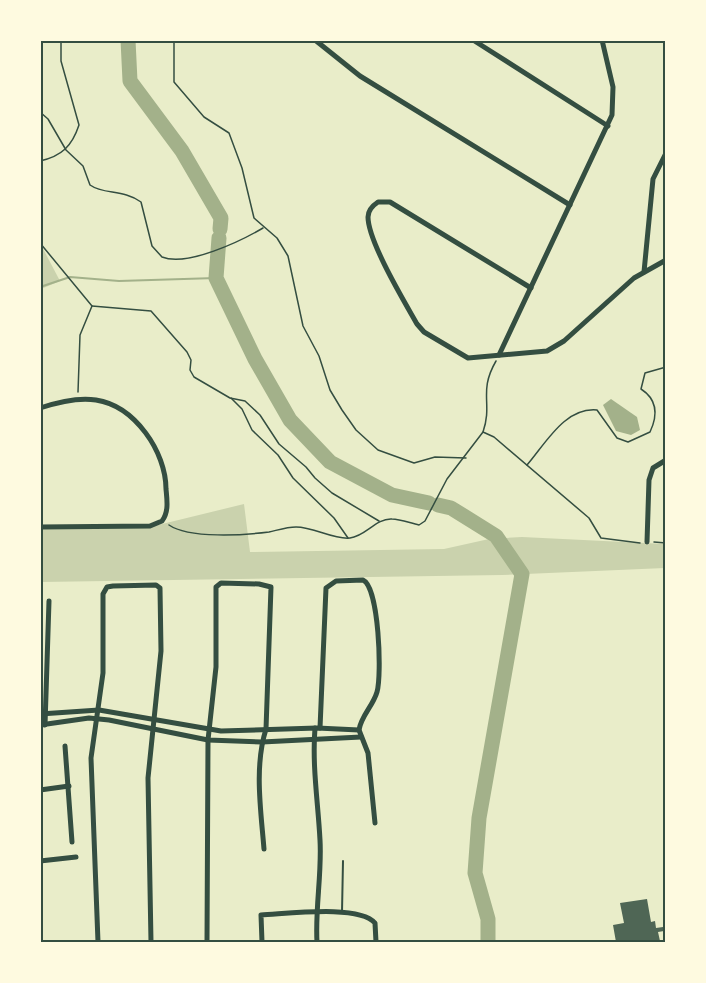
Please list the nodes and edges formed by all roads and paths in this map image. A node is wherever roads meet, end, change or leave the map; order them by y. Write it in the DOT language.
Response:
graph roads {
  1 [pos="61,40"];
  2 [pos="174,40"];
  3 [pos="315,40"];
  4 [pos="472,40"];
  5 [pos="602,40"];
  6 [pos="40,112"];
  7 [pos="608,126"];
  8 [pos="66,150"];
  9 [pos="666,153"];
  10 [pos="40,161"];
  11 [pos="570,205"];
  12 [pos="263,228"];
  13 [pos="40,243"];
  14 [pos="666,260"];
  15 [pos="644,272"];
  16 [pos="531,288"];
  17 [pos="92,306"];
  18 [pos="499,356"];
  19 [pos="666,367"];
  20 [pos="230,398"];
  21 [pos="77,400"];
  22 [pos="40,408"];
  23 [pos="483,432"];
  24 [pos="466,458"];
  25 [pos="666,460"];
  26 [pos="526,465"];
  27 [pos="162,521"];
  28 [pos="380,522"];
  29 [pos="40,527"];
  30 [pos="349,538"];
  31 [pos="647,542"];
  32 [pos="666,543"];
  33 [pos="49,601"];
  34 [pos="40,673"];
  35 [pos="48,673"];
  36 [pos="99,710"];
  37 [pos="43,714"];
  38 [pos="97,719"];
  39 [pos="153,720"];
  40 [pos="43,725"];
  41 [pos="151,727"];
  42 [pos="317,728"];
  43 [pos="266,729"];
  44 [pos="210,730"];
  45 [pos="360,734"];
  46 [pos="314,738"];
  47 [pos="208,740"];
  48 [pos="262,742"];
  49 [pos="65,746"];
  50 [pos="69,786"];
  51 [pos="40,790"];
  52 [pos="375,823"];
  53 [pos="72,842"];
  54 [pos="264,849"];
  55 [pos="76,857"];
  56 [pos="40,861"];
  57 [pos="343,861"];
  58 [pos="315,912"];
  59 [pos="342,913"];
  60 [pos="98,942"];
  61 [pos="152,942"];
  62 [pos="207,942"];
  63 [pos="262,942"];
  64 [pos="317,942"];
  65 [pos="376,942"];
  1 -- 8 [label="path"];
  2 -- 12 [label="path"];
  3 -- 11 [label="street"];
  4 -- 7 [label="street"];
  5 -- 7 [label="street"];
  6 -- 8 [label="path"];
  7 -- 11 [label="street"];
  8 -- 10 [label="path"];
  8 -- 12 [label="path"];
  9 -- 15 [label="street"];
  11 -- 16 [label="street"];
  12 -- 24 [label="path"];
  13 -- 17 [label="path"];
  14 -- 15 [label="street"];
  15 -- 18 [label="street"];
  16 -- 18 [label="street"];
  16 -- 18 [label="street"];
  17 -- 20 [label="path"];
  17 -- 21 [label="path"];
  18 -- 23 [label="path"];
  19 -- 26 [label="path"];
  20 -- 28 [label="path"];
  20 -- 30 [label="path"];
  21 -- 22 [label="street"];
  21 -- 27 [label="street"];
  23 -- 24 [label="path"];
  23 -- 26 [label="path"];
  24 -- 28 [label="path"];
  25 -- 31 [label="street"];
  26 -- 31 [label="path"];
  27 -- 29 [label="street"];
  27 -- 30 [label="path"];
  28 -- 30 [label="path"];
  31 -- 32 [label="path"];
  33 -- 35 [label="street"];
  34 -- 35 [label="street"];
  35 -- 37 [label="street"];
  36 -- 37 [label="street"];
  36 -- 38 [label="street"];
  36 -- 39 [label="street"];
  36 -- 39 [label="street"];
  37 -- 40 [label="street"];
  38 -- 40 [label="street"];
  38 -- 41 [label="street"];
  38 -- 60 [label="street"];
  39 -- 41 [label="street"];
  39 -- 44 [label="street"];
  41 -- 47 [label="street"];
  41 -- 61 [label="street"];
  42 -- 43 [label="street"];
  42 -- 45 [label="street"];
  42 -- 45 [label="street"];
  42 -- 46 [label="street"];
  43 -- 44 [label="street"];
  43 -- 44 [label="street"];
  43 -- 48 [label="street"];
  44 -- 47 [label="street"];
  45 -- 46 [label="street"];
  45 -- 52 [label="street"];
  46 -- 48 [label="street"];
  46 -- 58 [label="street"];
  47 -- 48 [label="street"];
  47 -- 62 [label="street"];
  48 -- 54 [label="street"];
  49 -- 50 [label="street"];
  50 -- 51 [label="street"];
  50 -- 53 [label="street"];
  55 -- 56 [label="street"];
  57 -- 59 [label="lane"];
  58 -- 59 [label="street"];
  58 -- 63 [label="street"];
  58 -- 64 [label="street"];
  59 -- 65 [label="street"];
}
